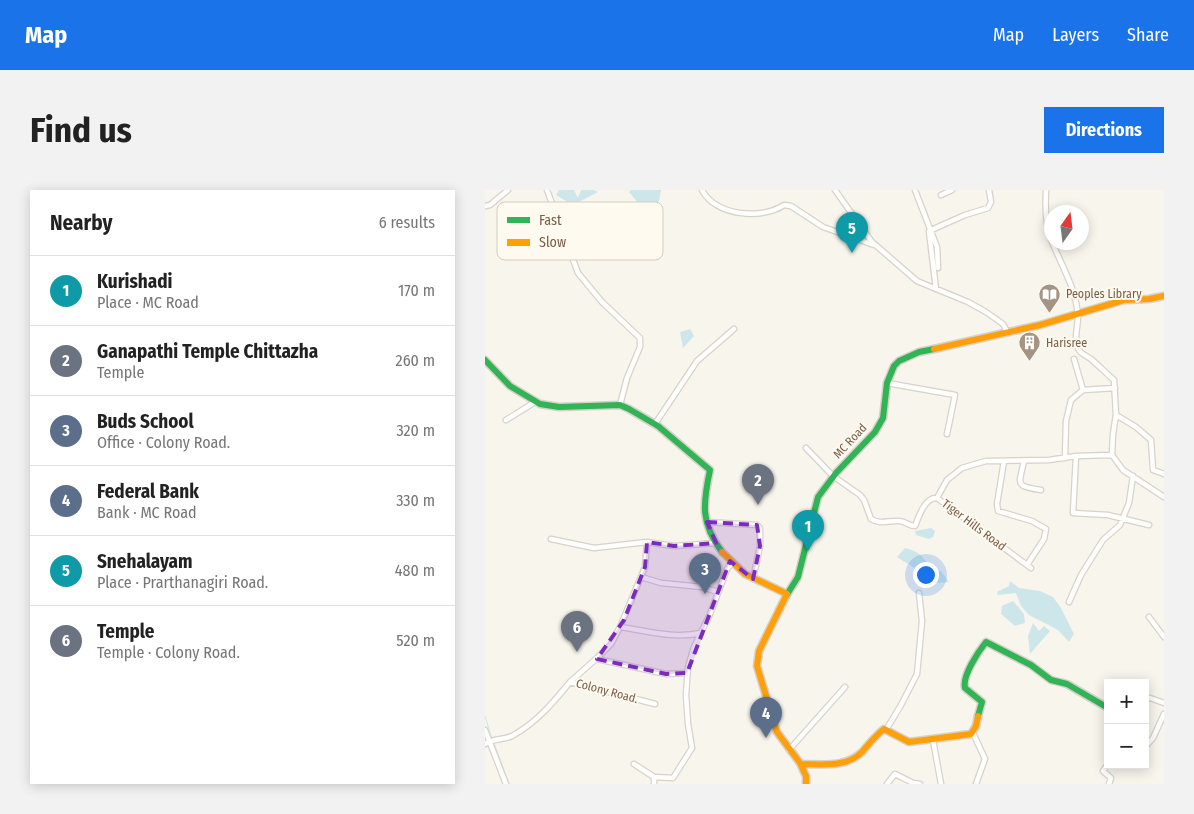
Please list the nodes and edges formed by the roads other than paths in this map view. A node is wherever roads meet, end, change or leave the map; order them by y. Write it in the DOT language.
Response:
graph roads {
  1 [pos="507,190"];
  2 [pos="547,190"];
  3 [pos="702,190"];
  4 [pos="835,190"];
  5 [pos="915,190"];
  6 [pos="952,190"];
  7 [pos="989,190"];
  8 [pos="1046,190"];
  9 [pos="941,195"];
  10 [pos="551,202"];
  11 [pos="1045,205"];
  12 [pos="485,206"];
  13 [pos="931,230"];
  14 [pos="876,246"];
  15 [pos="1056,250"];
  16 [pos="573,260"];
  17 [pos="938,268"];
  18 [pos="936,289"];
  19 [pos="1164,296"];
  20 [pos="1077,314"];
  21 [pos="734,330"];
  22 [pos="1008,333"];
  23 [pos="1074,359"];
  24 [pos="485,360"];
  25 [pos="887,383"];
  26 [pos="1115,388"];
  27 [pos="1083,390"];
  28 [pos="535,402"];
  29 [pos="620,405"];
  30 [pos="1116,414"];
  31 [pos="507,420"];
  32 [pos="655,424"];
  33 [pos="947,434"];
  34 [pos="806,448"];
  35 [pos="1076,456"];
  36 [pos="1112,456"];
  37 [pos="1065,458"];
  38 [pos="1004,461"];
  39 [pos="1024,461"];
  40 [pos="1164,474"];
  41 [pos="833,476"];
  42 [pos="1133,476"];
  43 [pos="1041,490"];
  44 [pos="1164,497"];
  45 [pos="937,498"];
  46 [pos="1123,519"];
  47 [pos="707,522"];
  48 [pos="1149,525"];
  49 [pos="551,539"];
  50 [pos="647,542"];
  51 [pos="717,543"];
  52 [pos="733,562"];
  53 [pos="641,577"];
  54 [pos="753,579"];
  55 [pos="718,592"];
  56 [pos="919,593"];
  57 [pos="787,594"];
  58 [pos="1069,602"];
  59 [pos="1149,618"];
  60 [pos="620,627"];
  61 [pos="701,633"];
  62 [pos="1164,637"];
  63 [pos="597,659"];
  64 [pos="687,673"];
  65 [pos="570,682"];
  66 [pos="845,687"];
  67 [pos="1149,698"];
  68 [pos="1164,703"];
  69 [pos="655,704"];
  70 [pos="1104,706"];
  71 [pos="1164,714"];
  72 [pos="977,727"];
  73 [pos="485,730"];
  74 [pos="886,730"];
  75 [pos="933,740"];
  76 [pos="490,741"];
  77 [pos="1149,742"];
  78 [pos="789,750"];
  79 [pos="634,764"];
  80 [pos="801,764"];
  81 [pos="1104,769"];
  82 [pos="654,778"];
  83 [pos="506,784"];
  84 [pos="654,784"];
  85 [pos="806,784"];
  86 [pos="887,784"];
  87 [pos="920,784"];
  88 [pos="941,784"];
  89 [pos="975,784"];
  90 [pos="1109,784"];
  1 -- 12 [label="street"];
  2 -- 10 [label="street"];
  3 -- 14 [label="street"];
  4 -- 14 [label="street"];
  5 -- 13 [label="street"];
  6 -- 9 [label="street"];
  7 -- 13 [label="street"];
  8 -- 11 [label="street"];
  13 -- 17 [label="street"];
  13 -- 18 [label="street"];
  14 -- 18 [label="street"];
  15 -- 20 [label="street"];
  16 -- 29 [label="street"];
  18 -- 22 [label="street"];
  19 -- 20 [label="street, MC Road"];
  20 -- 22 [label="street, MC Road"];
  20 -- 26 [label="street"];
  21 -- 32 [label="street"];
  22 -- 25 [label="street, MC Road"];
  23 -- 27 [label="street"];
  24 -- 28 [label="street"];
  25 -- 33 [label="street"];
  25 -- 41 [label="street, MC Road"];
  26 -- 27 [label="street"];
  26 -- 30 [label="street"];
  27 -- 37 [label="street"];
  28 -- 29 [label="street"];
  28 -- 31 [label="street"];
  29 -- 32 [label="street"];
  30 -- 36 [label="street"];
  30 -- 40 [label="street"];
  32 -- 47 [label="street"];
  34 -- 41 [label="street"];
  35 -- 36 [label="street"];
  35 -- 37 [label="street"];
  35 -- 46 [label="street"];
  36 -- 42 [label="street"];
  37 -- 39 [label="street"];
  38 -- 39 [label="street"];
  38 -- 45 [label="street"];
  38 -- 45 [label="street, Tiger Hills Road"];
  39 -- 43 [label="street"];
  41 -- 45 [label="street, Tiger Hills Road"];
  41 -- 57 [label="street, MC Road"];
  42 -- 44 [label="street"];
  42 -- 46 [label="street"];
  46 -- 48 [label="street"];
  46 -- 58 [label="street"];
  47 -- 51 [label="street"];
  47 -- 54 [label="street"];
  49 -- 50 [label="street"];
  50 -- 51 [label="street"];
  50 -- 53 [label="street, Colony Road."];
  51 -- 52 [label="street"];
  52 -- 54 [label="street"];
  52 -- 55 [label="street"];
  53 -- 55 [label="street"];
  53 -- 60 [label="street, Colony Road."];
  54 -- 57 [label="street"];
  55 -- 61 [label="street"];
  56 -- 74 [label="street"];
  57 -- 78 [label="street, MC Road"];
  59 -- 62 [label="street"];
  60 -- 61 [label="street"];
  60 -- 63 [label="street, Colony Road."];
  61 -- 64 [label="street"];
  63 -- 64 [label="street"];
  63 -- 65 [label="street, Colony Road."];
  64 -- 82 [label="street"];
  65 -- 69 [label="street, Colony Road."];
  65 -- 76 [label="street"];
  66 -- 78 [label="street"];
  67 -- 68 [label="street"];
  70 -- 72 [label="street"];
  71 -- 77 [label="street"];
  72 -- 75 [label="street"];
  72 -- 89 [label="street"];
  73 -- 76 [label="street"];
  74 -- 75 [label="street"];
  74 -- 80 [label="street"];
  75 -- 88 [label="street"];
  76 -- 83 [label="street"];
  78 -- 80 [label="street, MC Road"];
  79 -- 82 [label="street"];
  80 -- 85 [label="street, MC Road"];
  81 -- 90 [label="street"];
  82 -- 84 [label="street"];
  86 -- 87 [label="street"];
}
